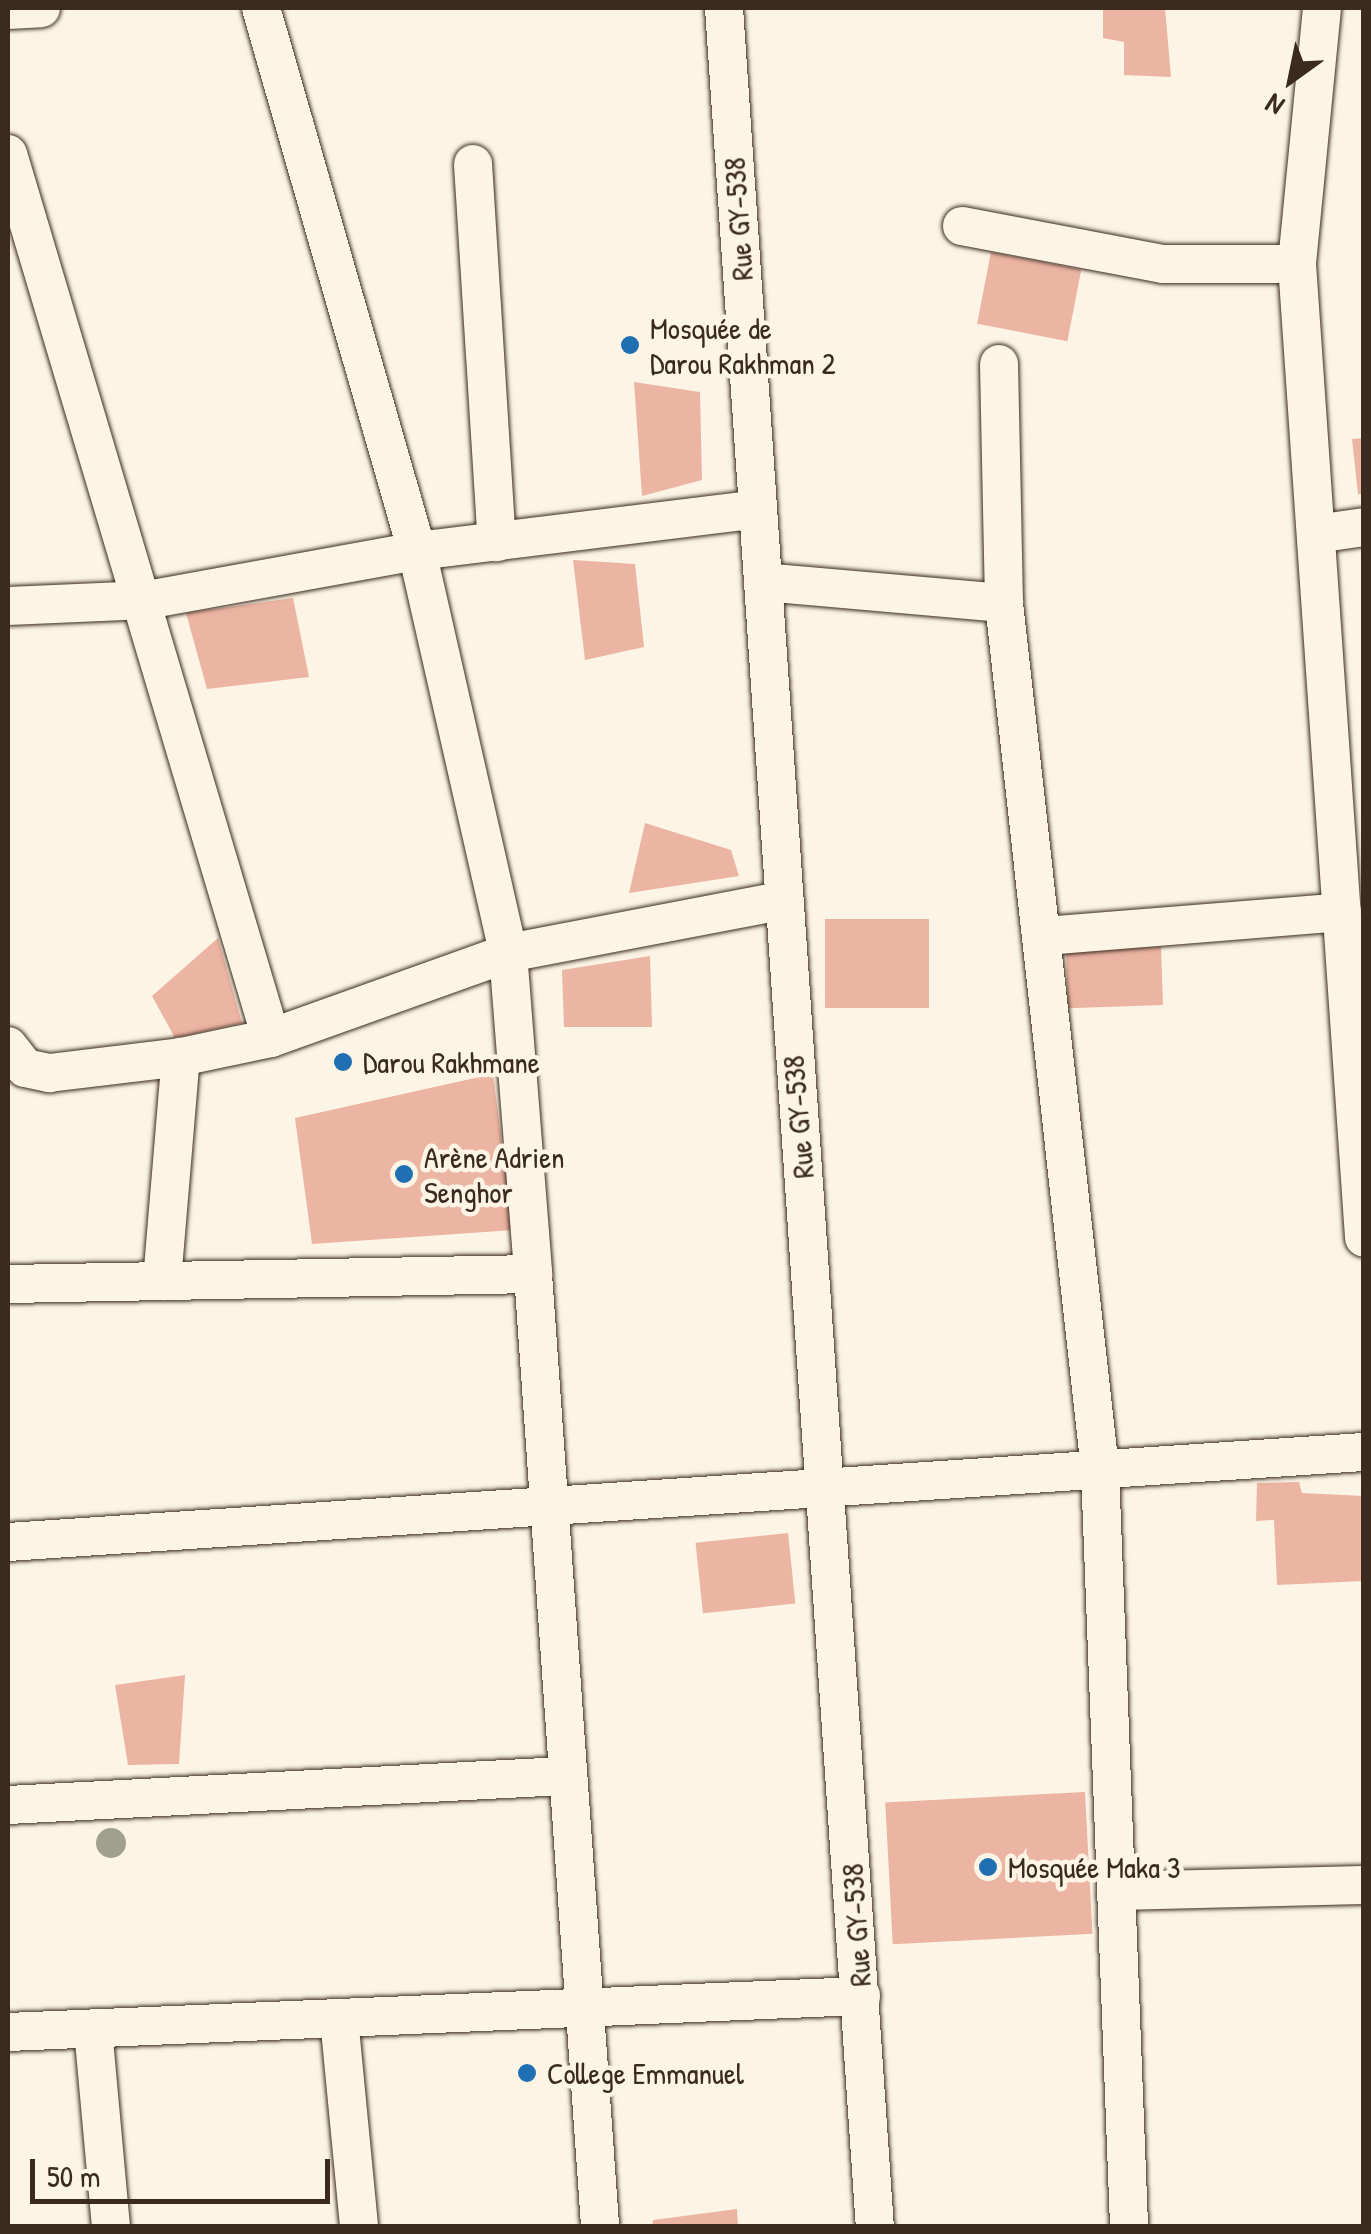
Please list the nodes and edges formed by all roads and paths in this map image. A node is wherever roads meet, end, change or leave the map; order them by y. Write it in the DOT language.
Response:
graph roads {
  1 [pos="41,8"];
  2 [pos="261,8"];
  3 [pos="724,8"];
  4 [pos="1322,8"];
  5 [pos="8,10"];
  6 [pos="8,154"];
  7 [pos="473,164"];
  8 [pos="962,226"];
  9 [pos="1298,264"];
  10 [pos="999,364"];
  11 [pos="756,509"];
  12 [pos="1364,527"];
  13 [pos="1316,534"];
  14 [pos="497,542"];
  15 [pos="417,551"];
  16 [pos="763,582"];
  17 [pos="147,600"];
  18 [pos="1004,603"];
  19 [pos="8,606"];
  20 [pos="780,901"];
  21 [pos="1044,936"];
  22 [pos="1350,937"];
  23 [pos="508,953"];
  24 [pos="271,1038"];
  25 [pos="8,1046"];
  26 [pos="181,1057"];
  27 [pos="1362,1190"];
  28 [pos="1364,1238"];
  29 [pos="533,1274"];
  30 [pos="162,1281"];
  31 [pos="8,1284"];
  32 [pos="1364,1452"];
  33 [pos="1100,1470"];
  34 [pos="828,1488"];
  35 [pos="551,1506"];
  36 [pos="8,1542"];
  37 [pos="564,1776"];
  38 [pos="8,1804"];
  39 [pos="1364,1886"];
  40 [pos="1117,1892"];
  41 [pos="861,1996"];
  42 [pos="581,2008"];
  43 [pos="338,2018"];
  44 [pos="93,2028"];
  45 [pos="8,2032"];
  46 [pos="111,2226"];
  47 [pos="359,2226"];
  48 [pos="600,2226"];
  49 [pos="875,2226"];
  50 [pos="1129,2226"];
  1 -- 5 [label="street"];
  2 -- 15 [label="street"];
  3 -- 11 [label="street, Rue GY-538"];
  4 -- 9 [label="street"];
  6 -- 17 [label="street"];
  7 -- 14 [label="street"];
  8 -- 9 [label="street"];
  9 -- 13 [label="street"];
  10 -- 18 [label="street"];
  11 -- 14 [label="street"];
  11 -- 16 [label="street, Rue GY-538"];
  12 -- 13 [label="street"];
  13 -- 22 [label="street"];
  14 -- 15 [label="street"];
  15 -- 17 [label="street"];
  15 -- 23 [label="street"];
  16 -- 18 [label="street"];
  16 -- 20 [label="street, Rue GY-538"];
  17 -- 19 [label="street"];
  17 -- 24 [label="street"];
  18 -- 21 [label="street"];
  20 -- 23 [label="street"];
  20 -- 34 [label="street, Rue GY-538"];
  21 -- 22 [label="street"];
  21 -- 33 [label="street"];
  22 -- 27 [label="street"];
  23 -- 24 [label="street"];
  23 -- 29 [label="street"];
  24 -- 26 [label="street"];
  25 -- 26 [label="street"];
  26 -- 30 [label="street"];
  27 -- 28 [label="street"];
  29 -- 30 [label="street"];
  29 -- 35 [label="street"];
  30 -- 31 [label="street"];
  32 -- 33 [label="street"];
  33 -- 34 [label="street"];
  33 -- 40 [label="street"];
  34 -- 35 [label="street"];
  34 -- 41 [label="street, Rue GY-538"];
  35 -- 36 [label="street"];
  35 -- 37 [label="street"];
  37 -- 38 [label="street"];
  37 -- 42 [label="street"];
  39 -- 40 [label="street"];
  40 -- 50 [label="street"];
  41 -- 42 [label="street"];
  41 -- 49 [label="street, Rue GY-538"];
  42 -- 43 [label="street"];
  42 -- 48 [label="street"];
  43 -- 44 [label="street"];
  43 -- 47 [label="street"];
  44 -- 45 [label="street"];
  44 -- 46 [label="street"];
}
